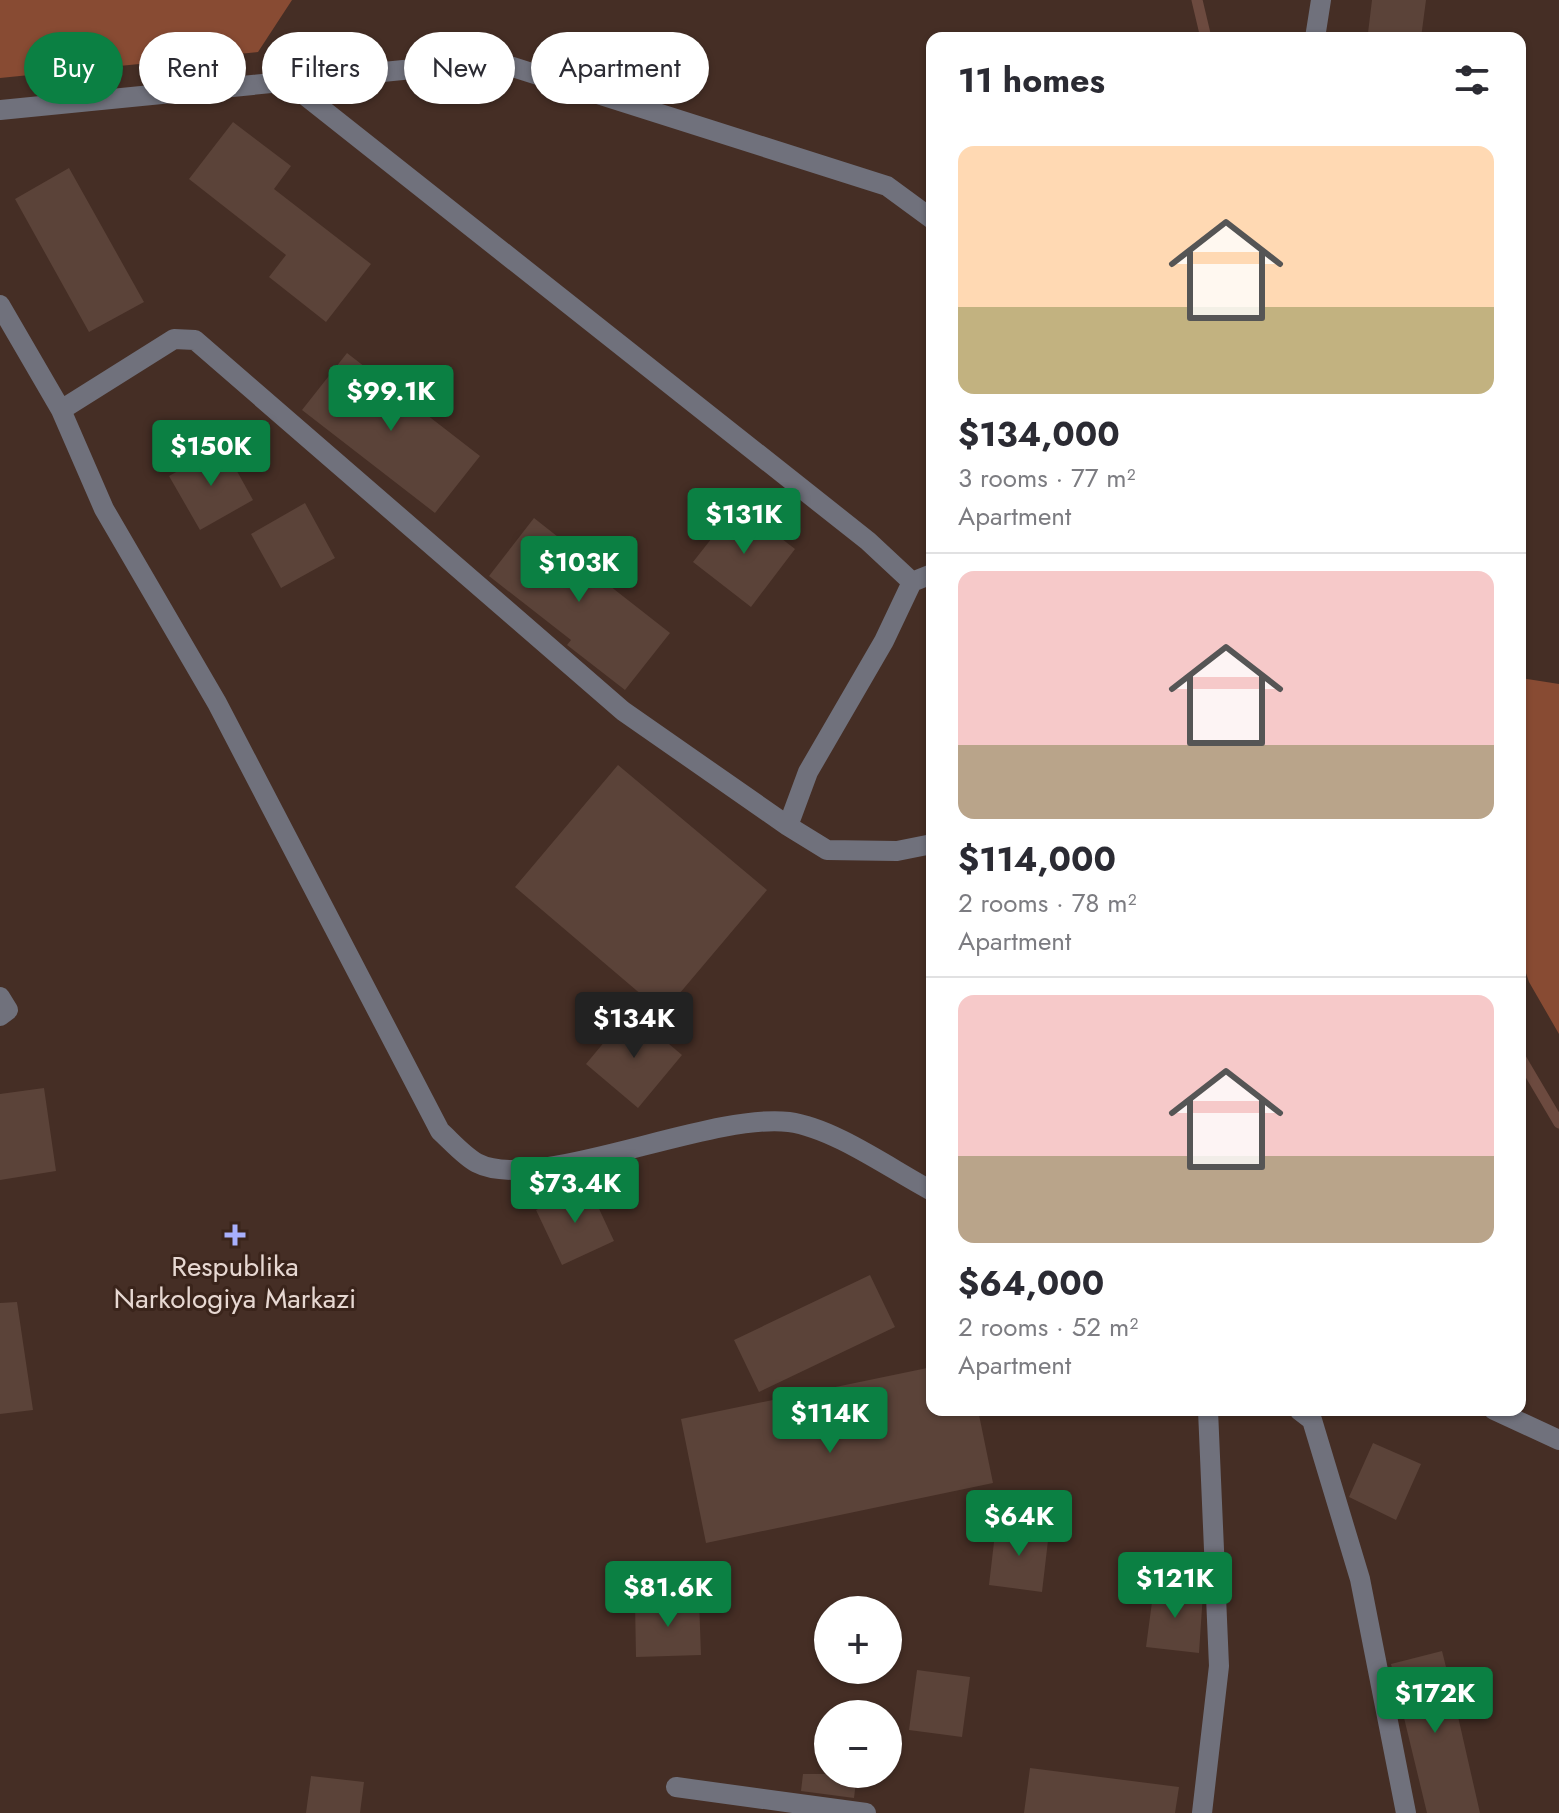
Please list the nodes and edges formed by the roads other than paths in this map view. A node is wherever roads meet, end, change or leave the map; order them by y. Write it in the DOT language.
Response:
graph roads {
  1 [pos="1321,0"];
  2 [pos="1316,32"];
  3 [pos="388,72"];
  4 [pos="262,85"];
  5 [pos="316,104"];
  6 [pos="0,110"];
  7 [pos="926,215"];
  8 [pos="0,305"];
  9 [pos="61,410"];
  10 [pos="926,576"];
  11 [pos="912,582"];
  12 [pos="788,826"];
  13 [pos="926,845"];
  14 [pos="0,997"];
  15 [pos="0,1016"];
  16 [pos="926,1188"];
  17 [pos="1208,1416"];
  18 [pos="1314,1416"];
  19 [pos="1507,1416"];
  20 [pos="1559,1440"];
  21 [pos="676,1787"];
  22 [pos="866,1813"];
  23 [pos="1202,1813"];
  24 [pos="1406,1813"];
  1 -- 2 [label="street"];
  3 -- 7 [label="street"];
  4 -- 6 [label="street"];
  5 -- 11 [label="street"];
  8 -- 9 [label="street"];
  9 -- 12 [label="street"];
  9 -- 16 [label="street"];
  10 -- 11 [label="street"];
  11 -- 12 [label="street"];
  12 -- 13 [label="street"];
  14 -- 15 [label="street"];
  17 -- 23 [label="street"];
  18 -- 24 [label="street"];
  19 -- 20 [label="street"];
  21 -- 22 [label="street"];
}
